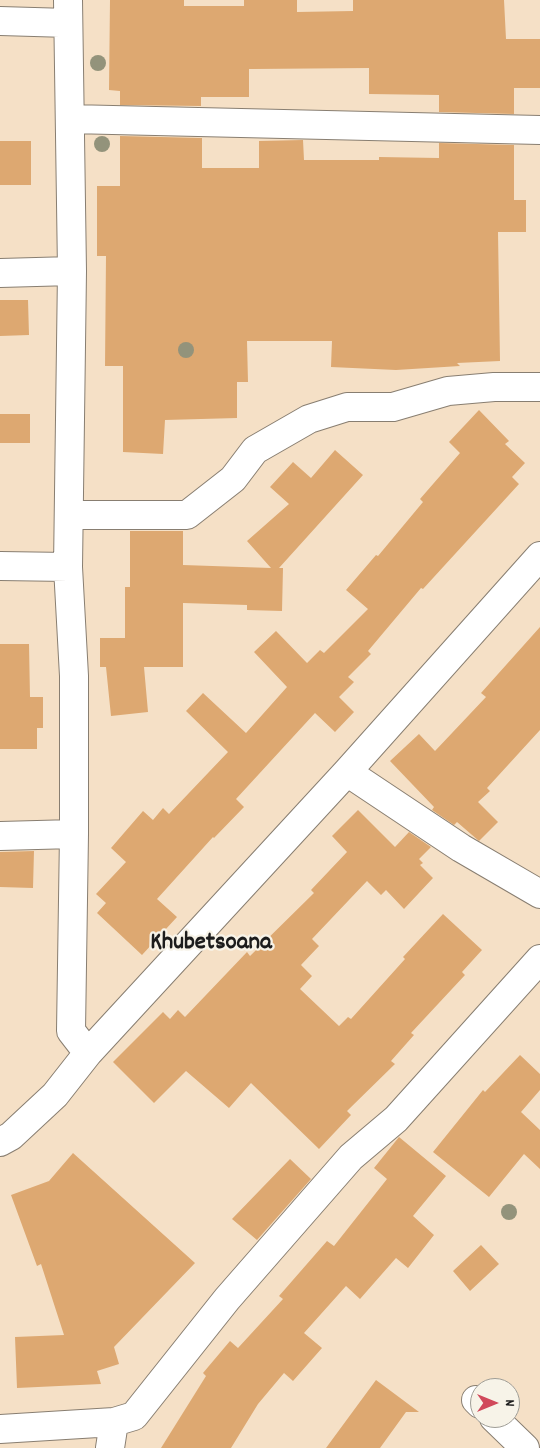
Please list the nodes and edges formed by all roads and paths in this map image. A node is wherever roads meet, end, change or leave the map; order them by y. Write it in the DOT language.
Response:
graph roads {
  1 [pos="68,12"];
  2 [pos="0,21"];
  3 [pos="70,119"];
  4 [pos="540,130"];
  5 [pos="72,271"];
  6 [pos="0,272"];
  7 [pos="540,387"];
  8 [pos="70,515"];
  9 [pos="540,556"];
  10 [pos="0,566"];
  11 [pos="68,567"];
  12 [pos="347,772"];
  13 [pos="74,834"];
  14 [pos="0,836"];
  15 [pos="540,894"];
  16 [pos="540,959"];
  17 [pos="88,1053"];
  18 [pos="0,1142"];
  19 [pos="504,1428"];
  20 [pos="0,1429"];
  21 [pos="112,1435"];
  22 [pos="525,1448"];
  1 -- 2 [label="street"];
  1 -- 3 [label="street"];
  3 -- 4 [label="street"];
  3 -- 5 [label="street"];
  5 -- 6 [label="street"];
  5 -- 8 [label="street"];
  7 -- 8 [label="street"];
  8 -- 11 [label="street"];
  9 -- 12 [label="street"];
  10 -- 11 [label="street"];
  11 -- 13 [label="street"];
  12 -- 15 [label="street"];
  12 -- 17 [label="street"];
  13 -- 14 [label="street"];
  13 -- 17 [label="street"];
  16 -- 21 [label="street"];
  17 -- 18 [label="street"];
  19 -- 22 [label="street"];
  20 -- 21 [label="street"];
}
